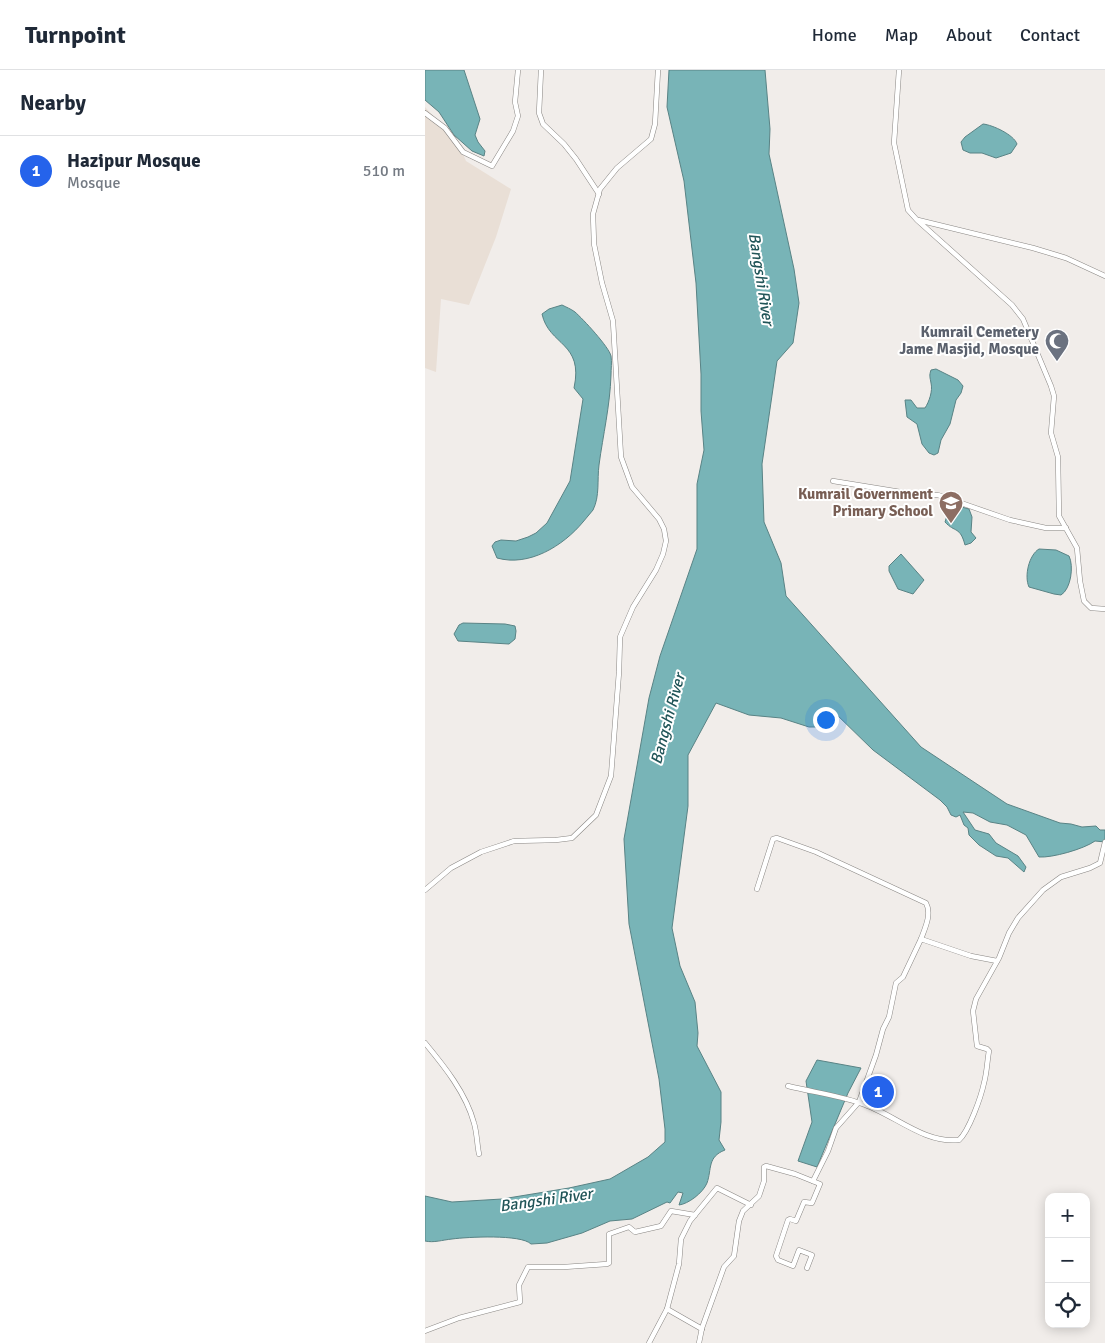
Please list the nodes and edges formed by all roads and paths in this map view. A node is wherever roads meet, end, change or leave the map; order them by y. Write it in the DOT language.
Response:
graph roads {
  1 [pos="518,70"];
  2 [pos="541,70"];
  3 [pos="658,70"];
  4 [pos="899,70"];
  5 [pos="425,113"];
  6 [pos="599,194"];
  7 [pos="917,220"];
  8 [pos="1105,276"];
  9 [pos="833,481"];
  10 [pos="1065,528"];
  11 [pos="1105,609"];
  12 [pos="1105,842"];
  13 [pos="757,889"];
  14 [pos="425,890"];
  15 [pos="921,939"];
  16 [pos="997,961"];
  17 [pos="425,1043"];
  18 [pos="788,1086"];
  19 [pos="859,1102"];
  20 [pos="479,1154"];
  21 [pos="813,1181"];
  22 [pos="751,1205"];
  23 [pos="695,1215"];
  24 [pos="807,1268"];
  25 [pos="667,1309"];
  26 [pos="702,1329"];
  27 [pos="425,1331"];
  28 [pos="649,1343"];
  29 [pos="699,1343"];
  1 -- 5 [label="street"];
  2 -- 6 [label="street"];
  3 -- 6 [label="street"];
  4 -- 7 [label="street"];
  6 -- 14 [label="street"];
  7 -- 8 [label="street"];
  7 -- 10 [label="street"];
  9 -- 10 [label="street"];
  10 -- 11 [label="street"];
  12 -- 16 [label="street"];
  13 -- 15 [label="street"];
  15 -- 16 [label="street"];
  15 -- 19 [label="street"];
  16 -- 19 [label="street"];
  17 -- 20 [label="street"];
  18 -- 19 [label="street"];
  19 -- 21 [label="street"];
  21 -- 22 [label="street"];
  21 -- 24 [label="street"];
  22 -- 23 [label="street"];
  22 -- 26 [label="street"];
  23 -- 25 [label="street"];
  23 -- 27 [label="street"];
  25 -- 26 [label="street"];
  25 -- 28 [label="street"];
  26 -- 29 [label="street"];
}
